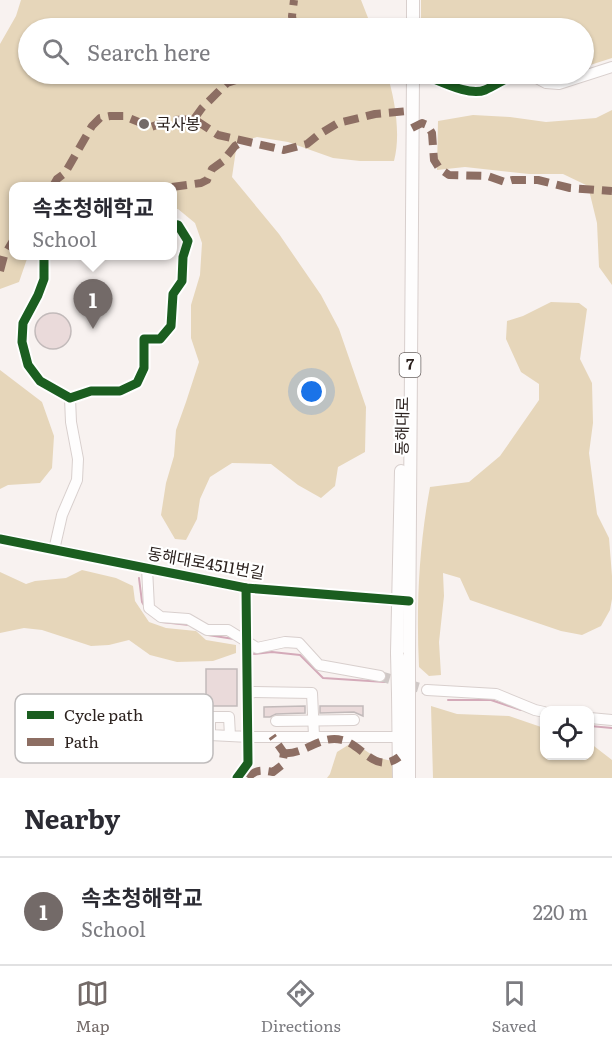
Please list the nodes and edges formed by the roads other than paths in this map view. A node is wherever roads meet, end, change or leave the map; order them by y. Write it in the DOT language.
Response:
graph roads {
  1 [pos="410,0"];
  2 [pos="411,18"];
  3 [pos="612,67"];
  4 [pos="594,73"];
  5 [pos="411,84"];
  6 [pos="444,84"];
  7 [pos="496,84"];
  8 [pos="177,225"];
  9 [pos="44,260"];
  10 [pos="70,398"];
  11 [pos="0,539"];
  12 [pos="54,549"];
  13 [pos="147,568"];
  14 [pos="246,588"];
  15 [pos="403,600"];
  16 [pos="247,642"];
  17 [pos="380,676"];
  18 [pos="427,690"];
  19 [pos="248,692"];
  20 [pos="403,693"];
  21 [pos="540,711"];
  22 [pos="594,718"];
  23 [pos="314,720"];
  24 [pos="354,720"];
  25 [pos="612,720"];
  26 [pos="276,721"];
  27 [pos="231,736"];
  28 [pos="314,736"];
  29 [pos="249,737"];
  30 [pos="399,737"];
  31 [pos="237,778"];
  32 [pos="399,778"];
  33 [pos="409,778"];
  1 -- 2 [label="main road"];
  3 -- 4 [label="street"];
  5 -- 15 [label="main road, 동해대로 / 7"];
  6 -- 7 [label="street"];
  8 -- 10 [label="street"];
  9 -- 10 [label="street"];
  10 -- 12 [label="street"];
  11 -- 12 [label="street, 동해대로4511번길"];
  12 -- 13 [label="street, 동해대로4511번길"];
  13 -- 14 [label="street, 동해대로4511번길"];
  13 -- 16 [label="street"];
  14 -- 15 [label="street, 동해대로4511번길"];
  14 -- 16 [label="street"];
  15 -- 20 [label="main road, 동해대로 / 7, bridge"];
  16 -- 17 [label="street"];
  16 -- 19 [label="street"];
  18 -- 21 [label="street"];
  19 -- 23 [label="street"];
  19 -- 29 [label="street"];
  20 -- 30 [label="main road, 동해대로 / 7"];
  20 -- 33 [label="main road, 동해대로 / 7"];
  22 -- 25 [label="street"];
  23 -- 24 [label="street"];
  23 -- 26 [label="street"];
  23 -- 28 [label="street"];
  27 -- 29 [label="street"];
  28 -- 29 [label="street"];
  28 -- 30 [label="street"];
  29 -- 31 [label="street"];
  30 -- 32 [label="main road, 동해대로 / 7"];
}
